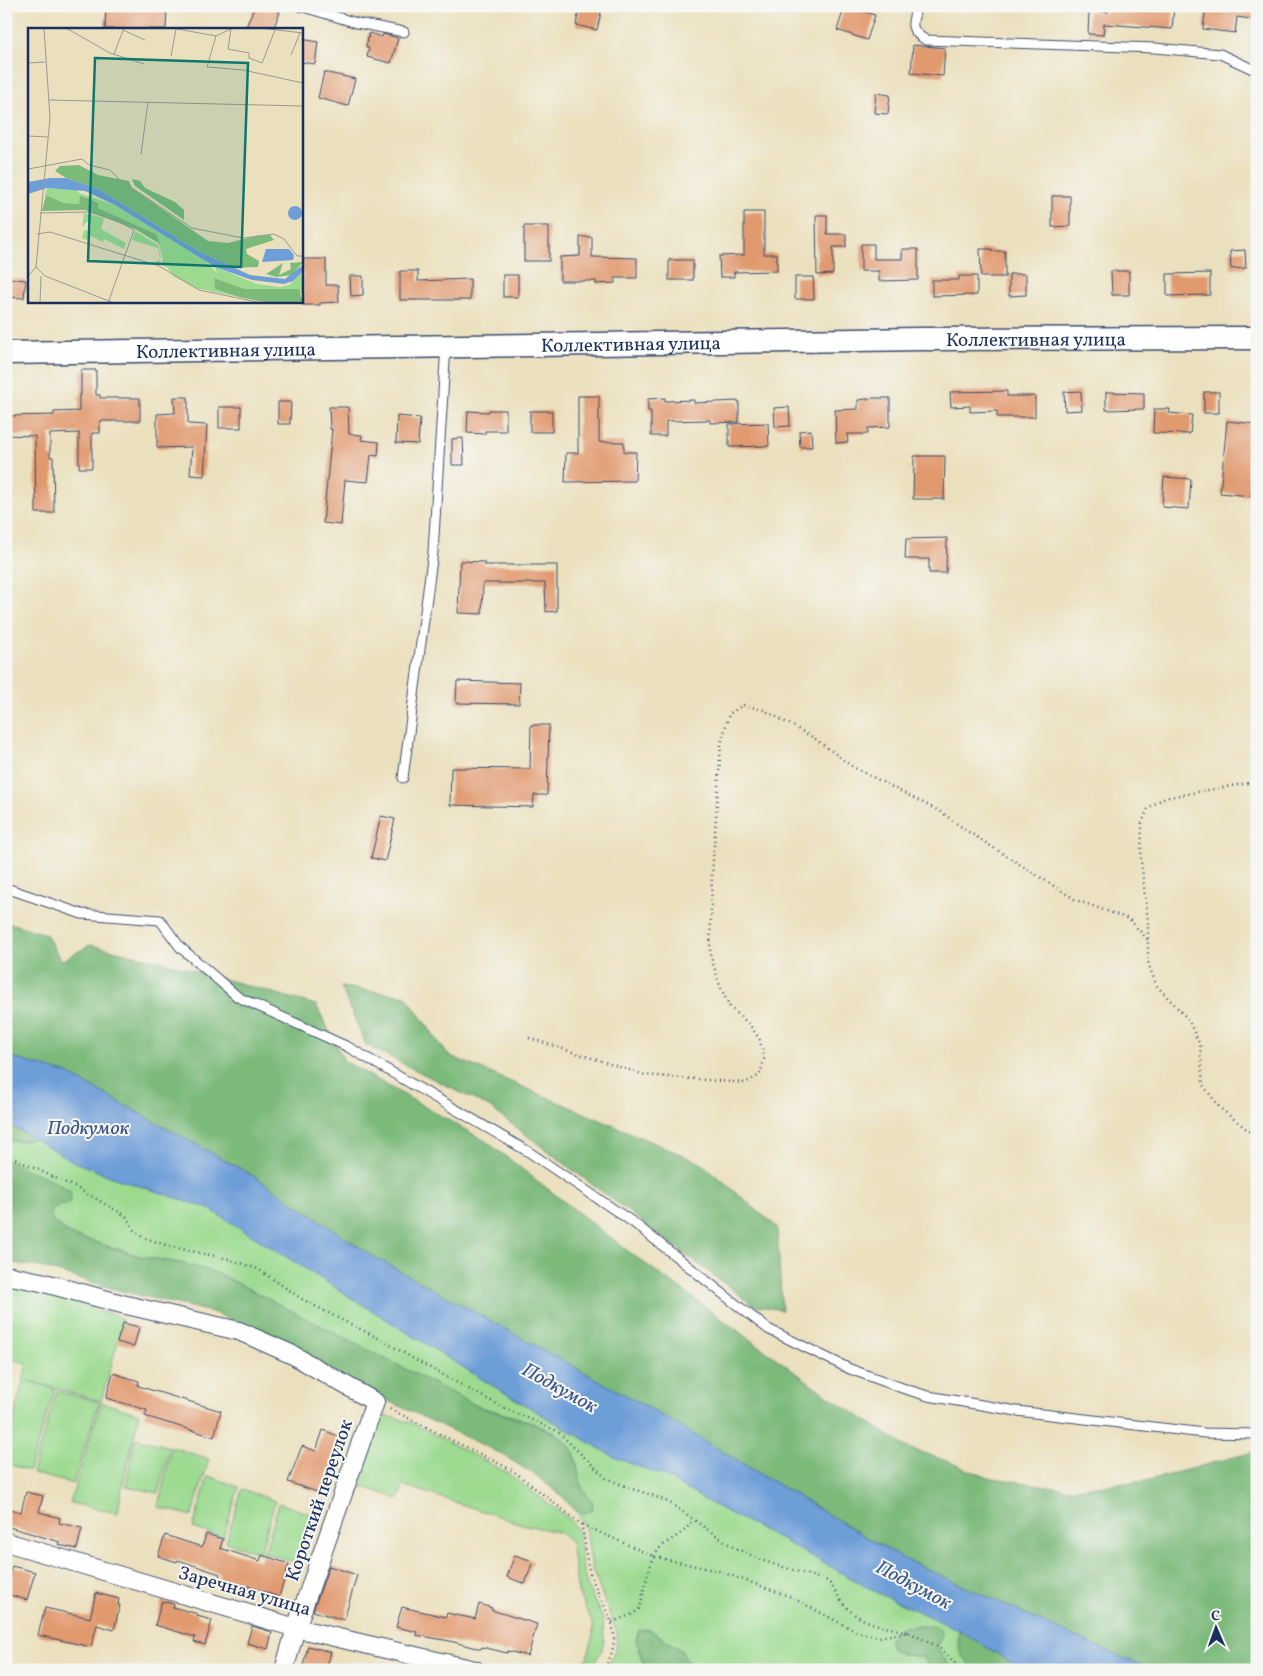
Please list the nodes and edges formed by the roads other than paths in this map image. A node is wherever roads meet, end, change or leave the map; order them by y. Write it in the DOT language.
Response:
graph roads {
  1 [pos="300,6"];
  2 [pos="917,6"];
  3 [pos="404,32"];
  4 [pos="1257,71"];
  5 [pos="1257,338"];
  6 [pos="446,345"];
  7 [pos="6,353"];
  8 [pos="403,778"];
  9 [pos="6,888"];
  10 [pos="6,1274"];
  11 [pos="1257,1434"];
  12 [pos="6,1542"];
  13 [pos="296,1628"];
  14 [pos="284,1670"];
  15 [pos="475,1670"];
  1 -- 3 [label="lane"];
  2 -- 4 [label="lane"];
  5 -- 6 [label="street, Коллективная улица"];
  6 -- 7 [label="street, Коллективная улица"];
  6 -- 8 [label="lane"];
  9 -- 11 [label="lane"];
  10 -- 13 [label="street, Короткий переулок"];
  12 -- 13 [label="street, Заречная улица"];
  13 -- 14 [label="street, Короткий переулок"];
  13 -- 15 [label="street, Заречная улица"];
}
